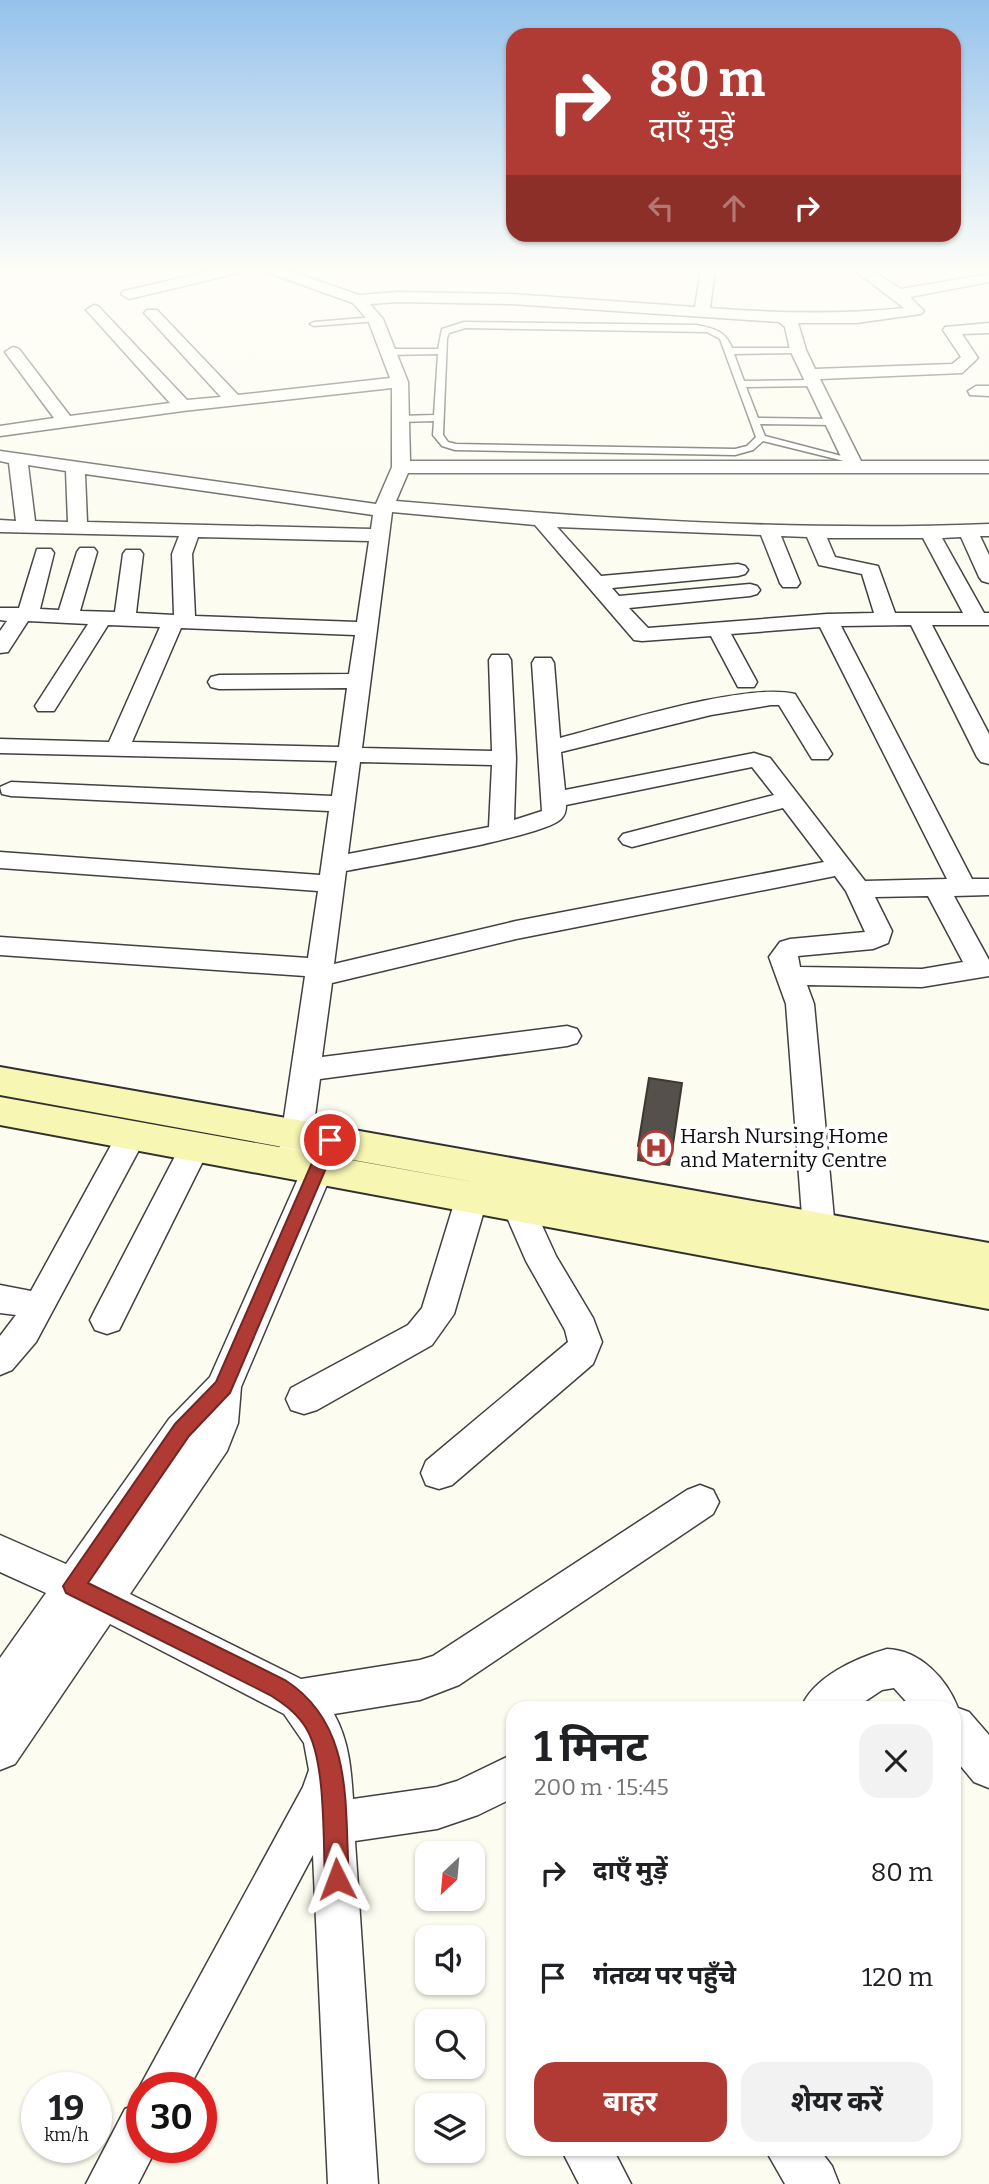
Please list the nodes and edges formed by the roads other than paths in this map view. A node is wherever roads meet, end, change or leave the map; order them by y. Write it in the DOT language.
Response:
graph roads {
  1 [pos="27,371"];
  2 [pos="151,371"];
  3 [pos="206,371"];
  4 [pos="396,371"];
  5 [pos="442,371"];
  6 [pos="736,371"];
  7 [pos="808,371"];
  8 [pos="925,371"];
  9 [pos="812,378"];
  10 [pos="400,382"];
  11 [pos="741,384"];
  12 [pos="233,400"];
  13 [pos="183,405"];
  14 [pos="439,418"];
  15 [pos="401,419"];
  16 [pos="65,421"];
  17 [pos="755,421"];
  18 [pos="834,422"];
  19 [pos="0,431"];
  20 [pos="761,438"];
  21 [pos="9,457"];
  22 [pos="534,457"];
  23 [pos="738,459"];
  24 [pos="854,463"];
  25 [pos="75,466"];
  26 [pos="401,467"];
  27 [pos="989,467"];
  28 [pos="384,509"];
  29 [pos="541,520"];
  30 [pos="0,526"];
  31 [pos="26,526"];
  32 [pos="78,527"];
  33 [pos="191,529"];
  34 [pos="768,529"];
  35 [pos="989,530"];
  36 [pos="815,531"];
  37 [pos="968,531"];
  38 [pos="930,533"];
  39 [pos="380,535"];
  40 [pos="87,552"];
  41 [pos="44,553"];
  42 [pos="133,554"];
  43 [pos="738,570"];
  44 [pos="989,577"];
  45 [pos="595,583"];
  46 [pos="790,583"];
  47 [pos="750,590"];
  48 [pos="613,603"];
  49 [pos="0,614"];
  50 [pos="25,614"];
  51 [pos="68,616"];
  52 [pos="102,618"];
  53 [pos="125,619"];
  54 [pos="886,619"];
  55 [pos="918,619"];
  56 [pos="983,619"];
  57 [pos="827,620"];
  58 [pos="179,621"];
  59 [pos="718,628"];
  60 [pos="367,629"];
  61 [pos="0,647"];
  62 [pos="500,660"];
  63 [pos="543,663"];
  64 [pos="360,681"];
  65 [pos="219,682"];
  66 [pos="746,682"];
  67 [pos="46,706"];
  68 [pos="0,746"];
  69 [pos="549,748"];
  70 [pos="117,749"];
  71 [pos="350,753"];
  72 [pos="820,754"];
  73 [pos="989,757"];
  74 [pos="504,758"];
  75 [pos="11,789"];
  76 [pos="789,799"];
  77 [pos="553,800"];
  78 [pos="343,804"];
  79 [pos="501,832"];
  80 [pos="632,839"];
  81 [pos="0,860"];
  82 [pos="841,867"];
  83 [pos="333,874"];
  84 [pos="977,887"];
  85 [pos="937,888"];
  86 [pos="858,889"];
  87 [pos="0,946"];
  88 [pos="320,972"];
  89 [pos="790,976"];
  90 [pos="567,1036"];
  91 [pos="306,1070"];
  92 [pos="0,1081"];
  93 [pos="0,1111"];
  94 [pos="132,1135"];
  95 [pos="195,1147"];
  96 [pos="310,1152"];
  97 [pos="472,1198"];
  98 [pos="519,1206"];
  99 [pos="819,1229"];
  100 [pos="759,1234"];
  101 [pos="989,1260"];
  102 [pos="989,1292"];
  103 [pos="0,1299"];
  104 [pos="40,1306"];
  105 [pos="107,1320"];
  106 [pos="0,1360"];
  107 [pos="304,1399"];
  108 [pos="439,1473"];
  109 [pos="700,1502"];
  110 [pos="0,1553"];
  111 [pos="88,1593"];
  112 [pos="0,1692"];
  113 [pos="298,1700"];
  114 [pos="831,1701"];
  115 [pos="932,1701"];
  116 [pos="961,1735"];
  117 [pos="0,1749"];
  118 [pos="989,1767"];
  119 [pos="330,1770"];
  120 [pos="506,1779"];
  121 [pos="334,1824"];
  122 [pos="172,2072"];
  123 [pos="126,2156"];
  124 [pos="590,2156"];
  125 [pos="795,2156"];
  126 [pos="111,2184"];
  127 [pos="354,2184"];
  128 [pos="606,2184"];
  129 [pos="814,2184"];
  1 -- 16 [label="street"];
  2 -- 13 [label="street"];
  3 -- 12 [label="street"];
  4 -- 10 [label="street"];
  5 -- 14 [label="lane"];
  6 -- 11 [label="lane"];
  7 -- 9 [label="street"];
  8 -- 9 [label="street"];
  9 -- 11 [label="lane"];
  9 -- 18 [label="street"];
  10 -- 12 [label="street"];
  10 -- 15 [label="street"];
  11 -- 17 [label="lane"];
  12 -- 13 [label="street"];
  13 -- 16 [label="street"];
  14 -- 15 [label="lane"];
  14 -- 22 [label="lane"];
  15 -- 26 [label="street"];
  16 -- 19 [label="street"];
  17 -- 18 [label="lane"];
  17 -- 20 [label="lane"];
  18 -- 24 [label="street"];
  20 -- 23 [label="lane"];
  20 -- 24 [label="lane"];
  21 -- 25 [label="street"];
  21 -- 31 [label="street"];
  22 -- 23 [label="street"];
  22 -- 26 [label="street"];
  23 -- 24 [label="street"];
  24 -- 27 [label="street"];
  25 -- 28 [label="street"];
  25 -- 32 [label="street"];
  26 -- 28 [label="street"];
  28 -- 29 [label="street"];
  28 -- 39 [label="street"];
  29 -- 34 [label="street"];
  29 -- 45 [label="street"];
  30 -- 31 [label="street"];
  31 -- 32 [label="street"];
  32 -- 33 [label="street"];
  33 -- 39 [label="street"];
  33 -- 58 [label="street"];
  34 -- 36 [label="street"];
  34 -- 46 [label="street"];
  35 -- 37 [label="street"];
  36 -- 38 [label="street"];
  36 -- 54 [label="street"];
  37 -- 38 [label="street"];
  37 -- 44 [label="street"];
  38 -- 56 [label="street"];
  39 -- 60 [label="street"];
  40 -- 51 [label="street"];
  41 -- 50 [label="street"];
  42 -- 53 [label="street"];
  43 -- 45 [label="street"];
  45 -- 48 [label="street"];
  47 -- 48 [label="street"];
  48 -- 59 [label="street"];
  49 -- 50 [label="street"];
  50 -- 51 [label="street"];
  50 -- 61 [label="street"];
  51 -- 52 [label="street"];
  52 -- 53 [label="street"];
  52 -- 67 [label="street"];
  53 -- 58 [label="street"];
  54 -- 55 [label="street"];
  54 -- 57 [label="street"];
  55 -- 56 [label="street"];
  55 -- 73 [label="street"];
  57 -- 59 [label="street"];
  57 -- 84 [label="street"];
  58 -- 60 [label="street"];
  58 -- 70 [label="street"];
  59 -- 66 [label="street"];
  60 -- 64 [label="street"];
  62 -- 74 [label="street"];
  63 -- 69 [label="street"];
  64 -- 65 [label="street"];
  64 -- 71 [label="street"];
  68 -- 70 [label="street"];
  69 -- 72 [label="street"];
  69 -- 77 [label="street"];
  70 -- 71 [label="street"];
  71 -- 74 [label="street"];
  71 -- 78 [label="street"];
  74 -- 79 [label="street"];
  75 -- 78 [label="street"];
  76 -- 77 [label="street"];
  76 -- 80 [label="street"];
  76 -- 82 [label="street"];
  77 -- 79 [label="street"];
  78 -- 83 [label="street"];
  79 -- 83 [label="street"];
  81 -- 83 [label="street"];
  82 -- 86 [label="street"];
  82 -- 88 [label="street"];
  83 -- 88 [label="street"];
  84 -- 85 [label="street"];
  85 -- 86 [label="street"];
  85 -- 89 [label="street"];
  86 -- 89 [label="street"];
  87 -- 88 [label="street"];
  88 -- 91 [label="street"];
  89 -- 99 [label="street"];
  90 -- 91 [label="street"];
  91 -- 96 [label="street"];
  92 -- 96 [label="street"];
  93 -- 94 [label="street"];
  94 -- 95 [label="street"];
  94 -- 104 [label="street"];
  95 -- 96 [label="street"];
  95 -- 105 [label="street"];
  96 -- 97 [label="street"];
  96 -- 100 [label="street"];
  96 -- 111 [label="street"];
  97 -- 98 [label="street"];
  97 -- 107 [label="street"];
  98 -- 100 [label="street"];
  98 -- 108 [label="street"];
  99 -- 100 [label="street"];
  99 -- 101 [label="street"];
  100 -- 102 [label="street"];
  103 -- 104 [label="street"];
  104 -- 106 [label="street"];
  109 -- 113 [label="street"];
  110 -- 111 [label="street"];
  111 -- 112 [label="street"];
  111 -- 113 [label="street"];
  111 -- 117 [label="street"];
  113 -- 119 [label="street"];
  114 -- 115 [label="street"];
  116 -- 118 [label="street"];
  119 -- 121 [label="street"];
  119 -- 122 [label="street"];
  120 -- 121 [label="street"];
  121 -- 127 [label="street"];
  123 -- 126 [label="street"];
  124 -- 128 [label="street"];
  125 -- 129 [label="street"];
}
